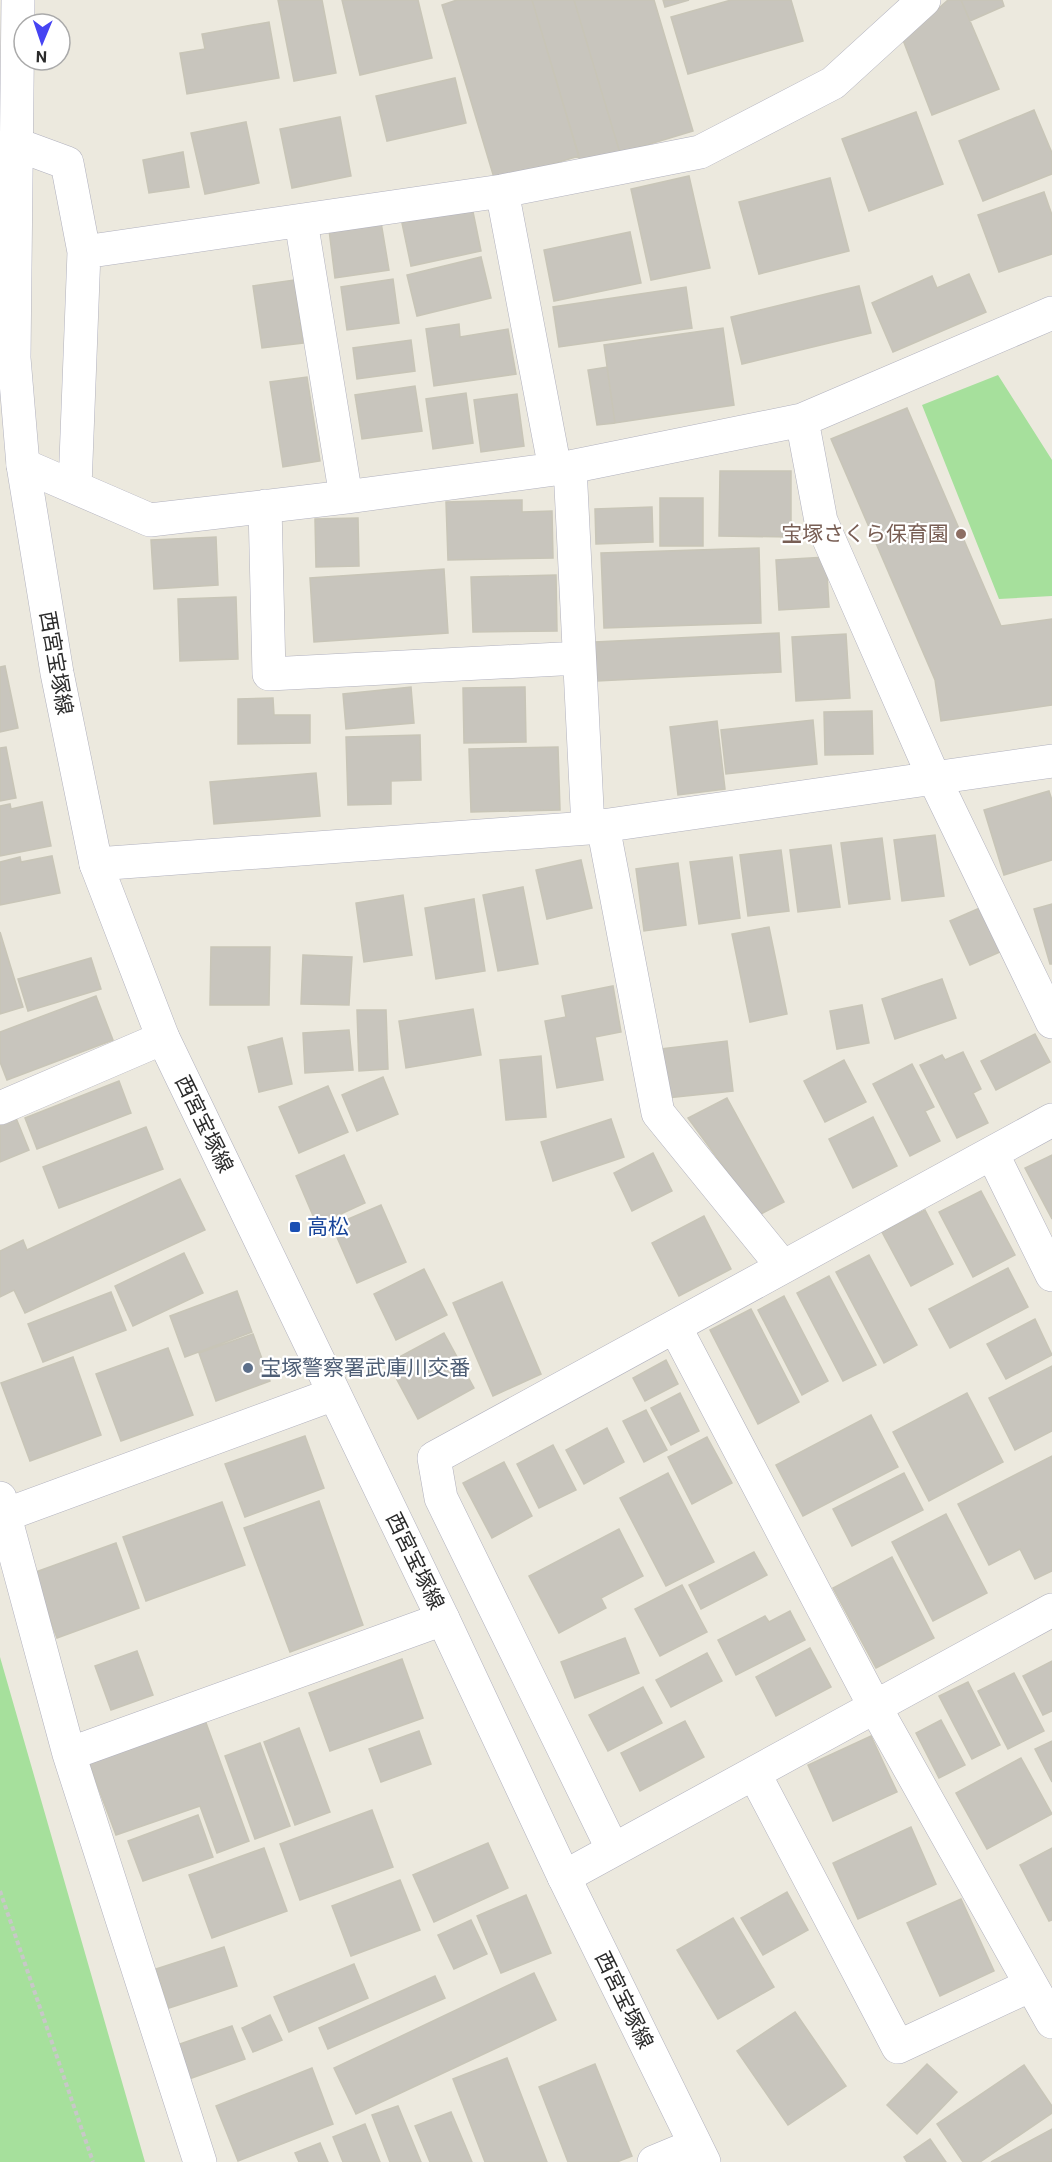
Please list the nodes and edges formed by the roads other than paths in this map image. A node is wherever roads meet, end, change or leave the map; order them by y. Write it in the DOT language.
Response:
graph roads {
  1 [pos="18,0"];
  2 [pos="924,0"];
  3 [pos="9,146"];
  4 [pos="502,191"];
  5 [pos="301,221"];
  6 [pos="84,252"];
  7 [pos="1052,313"];
  8 [pos="7,359"];
  9 [pos="802,420"];
  10 [pos="23,465"];
  11 [pos="562,468"];
  12 [pos="75,487"];
  13 [pos="346,497"];
  14 [pos="265,506"];
  15 [pos="579,658"];
  16 [pos="1052,761"];
  17 [pos="934,778"];
  18 [pos="596,827"];
  19 [pos="96,864"];
  20 [pos="1052,1022"];
  21 [pos="163,1038"];
  22 [pos="0,1108"];
  23 [pos="1052,1120"];
  24 [pos="992,1154"];
  25 [pos="783,1267"];
  26 [pos="1052,1275"];
  27 [pos="675,1327"];
  28 [pos="334,1394"];
  29 [pos="2,1506"];
  30 [pos="1052,1610"];
  31 [pos="443,1619"];
  32 [pos="875,1707"];
  33 [pos="69,1754"];
  34 [pos="754,1773"];
  35 [pos="614,1850"];
  36 [pos="564,1877"];
  37 [pos="1031,1985"];
  38 [pos="1052,2022"];
  39 [pos="700,2154"];
  40 [pos="200,2162"];
  41 [pos="654,2162"];
  1 -- 3 [label="street, 西宮宝塚線"];
  2 -- 4 [label="street"];
  3 -- 6 [label="street"];
  3 -- 8 [label="street, 西宮宝塚線"];
  4 -- 5 [label="street"];
  4 -- 11 [label="street"];
  5 -- 6 [label="street"];
  5 -- 13 [label="street"];
  6 -- 12 [label="street"];
  7 -- 9 [label="street"];
  8 -- 10 [label="street, 西宮宝塚線"];
  9 -- 11 [label="street"];
  9 -- 17 [label="street"];
  10 -- 12 [label="street"];
  10 -- 19 [label="street, 西宮宝塚線"];
  11 -- 13 [label="street"];
  11 -- 15 [label="street"];
  12 -- 14 [label="street"];
  13 -- 14 [label="street"];
  14 -- 15 [label="street"];
  15 -- 18 [label="street"];
  16 -- 17 [label="street"];
  17 -- 18 [label="street"];
  17 -- 20 [label="street"];
  18 -- 19 [label="street"];
  18 -- 25 [label="street"];
  19 -- 21 [label="street, 西宮宝塚線"];
  21 -- 22 [label="street"];
  21 -- 28 [label="street, 西宮宝塚線"];
  23 -- 24 [label="street"];
  24 -- 25 [label="street"];
  24 -- 26 [label="street"];
  25 -- 27 [label="street"];
  27 -- 32 [label="street"];
  27 -- 35 [label="street"];
  28 -- 29 [label="street"];
  28 -- 31 [label="street, 西宮宝塚線"];
  29 -- 33 [label="street"];
  30 -- 32 [label="street"];
  31 -- 33 [label="street"];
  31 -- 36 [label="street, 西宮宝塚線"];
  32 -- 34 [label="street"];
  32 -- 37 [label="street"];
  33 -- 40 [label="street"];
  34 -- 35 [label="street"];
  34 -- 37 [label="street"];
  35 -- 36 [label="street"];
  36 -- 39 [label="street, 西宮宝塚線"];
  37 -- 38 [label="street"];
  39 -- 41 [label="street"];
}
